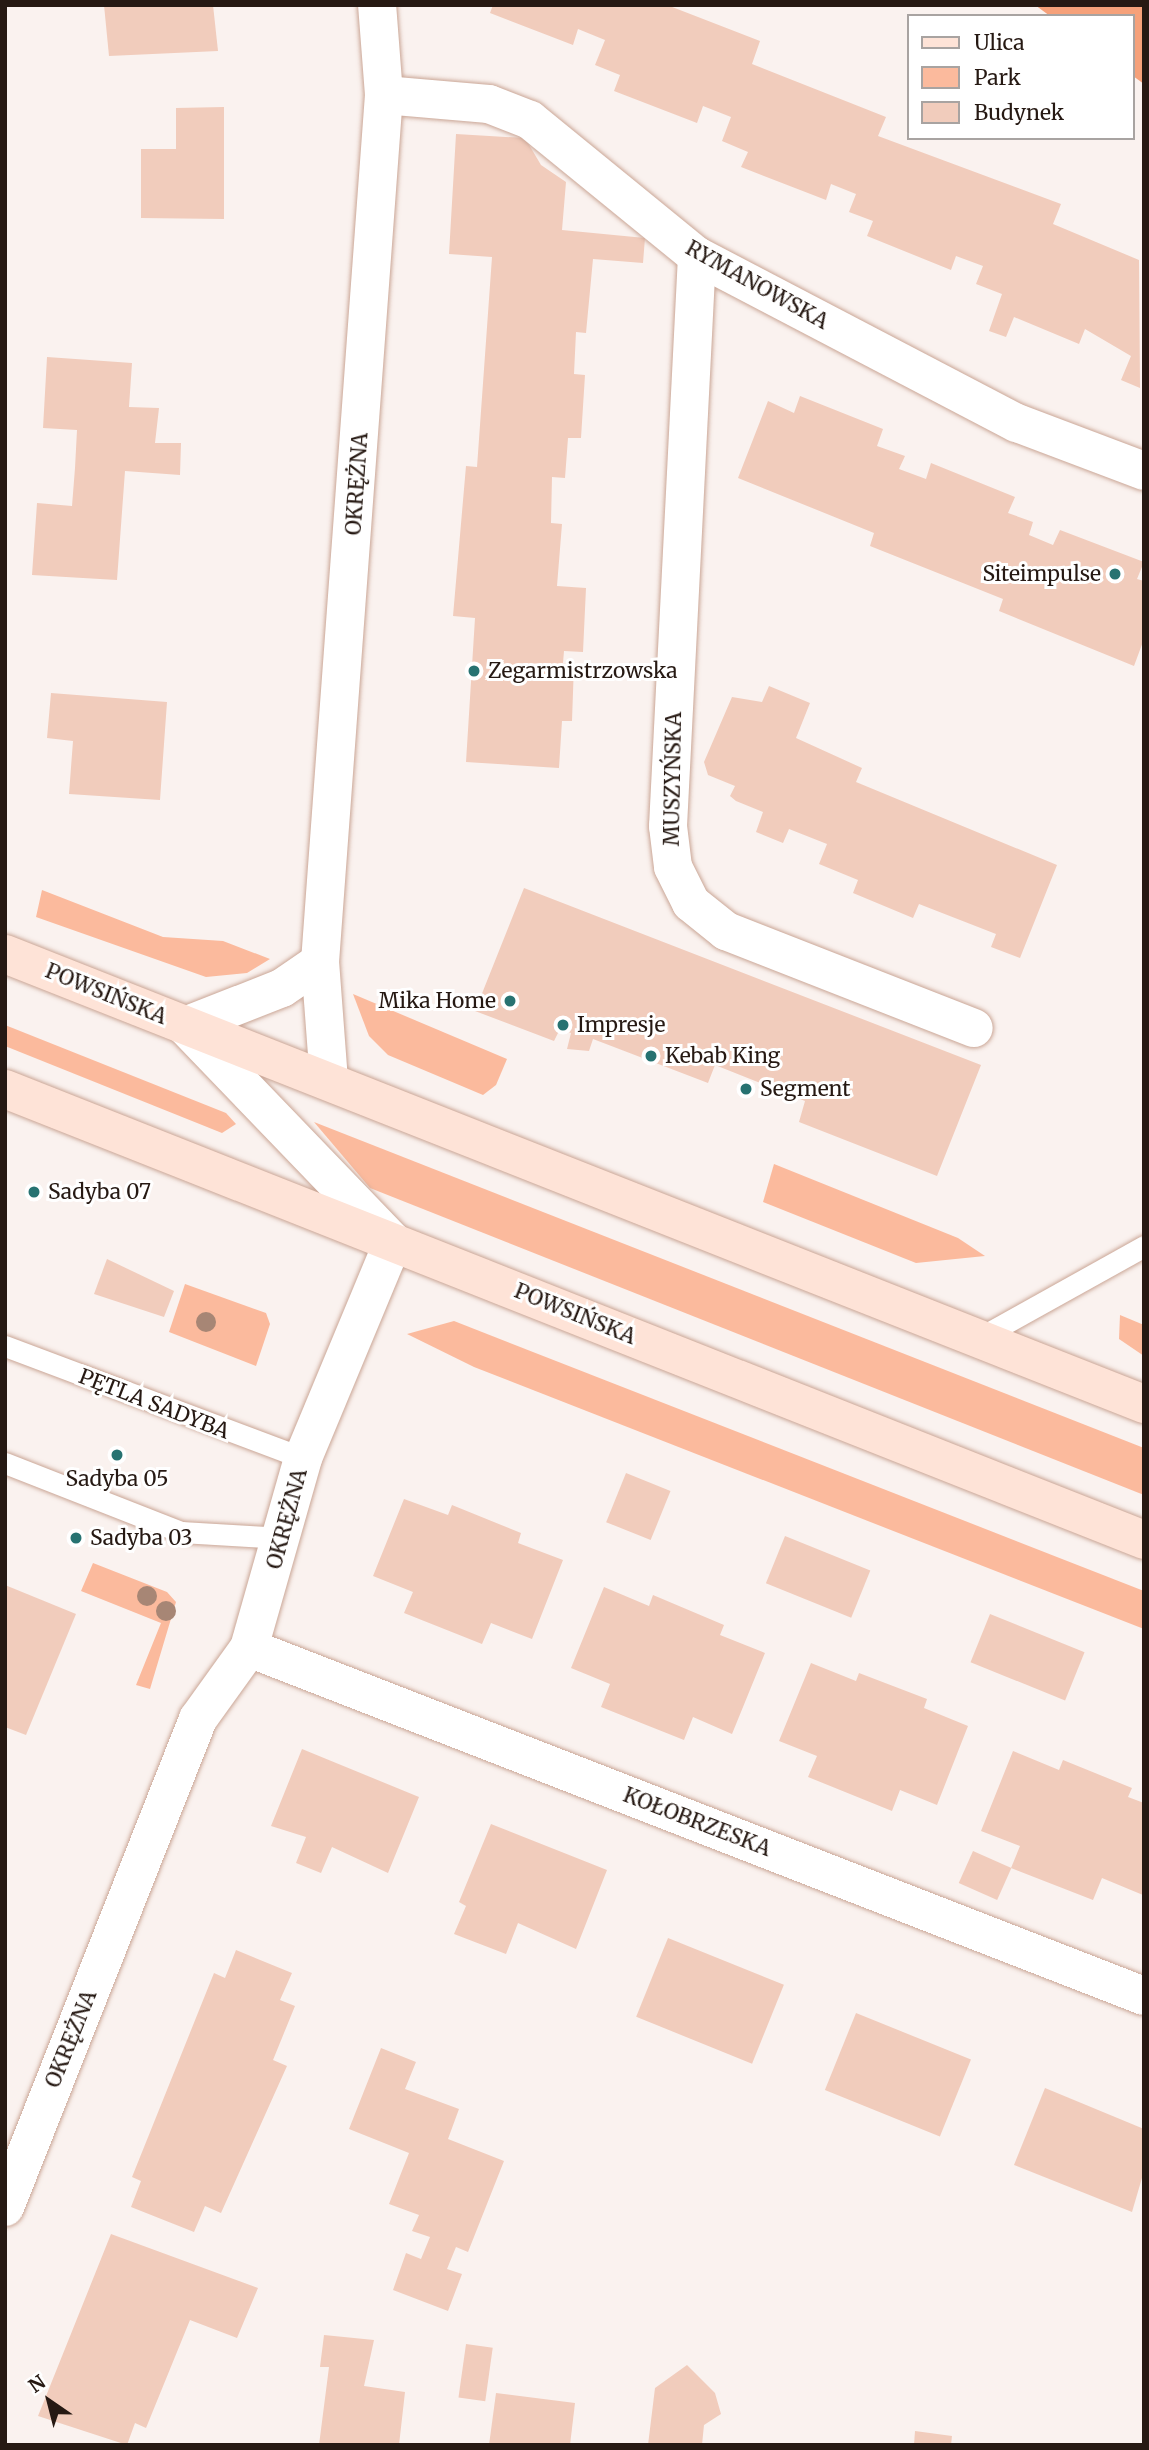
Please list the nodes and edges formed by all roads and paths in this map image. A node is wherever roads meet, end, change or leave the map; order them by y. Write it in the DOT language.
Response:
graph roads {
  1 [pos="377,5"];
  2 [pos="384,95"];
  3 [pos="697,257"];
  4 [pos="1144,471"];
  5 [pos="5,954"];
  6 [pos="320,962"];
  7 [pos="185,1026"];
  8 [pos="974,1028"];
  9 [pos="329,1081"];
  10 [pos="5,1089"];
  11 [pos="393,1242"];
  12 [pos="1144,1246"];
  13 [pos="979,1338"];
  14 [pos="5,1346"];
  15 [pos="1144,1404"];
  16 [pos="303,1458"];
  17 [pos="5,1463"];
  18 [pos="283,1538"];
  19 [pos="1144,1540"];
  20 [pos="250,1648"];
  21 [pos="1144,1996"];
  22 [pos="5,2207"];
  1 -- 2 [label="street, OKRĘŻNA"];
  2 -- 3 [label="street, RYMANOWSKA"];
  2 -- 6 [label="street, OKRĘŻNA"];
  3 -- 4 [label="street, RYMANOWSKA"];
  3 -- 8 [label="street, MUSZYŃSKA"];
  5 -- 7 [label="main road, POWSIŃSKA"];
  6 -- 7 [label="street"];
  6 -- 9 [label="street, OKRĘŻNA"];
  7 -- 9 [label="main road, POWSIŃSKA"];
  7 -- 11 [label="street"];
  9 -- 13 [label="main road, POWSIŃSKA"];
  10 -- 11 [label="main road, POWSIŃSKA"];
  11 -- 16 [label="street, OKRĘŻNA"];
  11 -- 19 [label="main road, POWSIŃSKA"];
  12 -- 13 [label="lane"];
  13 -- 15 [label="main road, POWSIŃSKA"];
  14 -- 16 [label="lane, PĘTLA SADYBA"];
  16 -- 18 [label="street, OKRĘŻNA"];
  17 -- 18 [label="lane"];
  18 -- 20 [label="street, OKRĘŻNA"];
  20 -- 21 [label="street, KOŁOBRZESKA"];
  20 -- 22 [label="street, OKRĘŻNA"];
}
